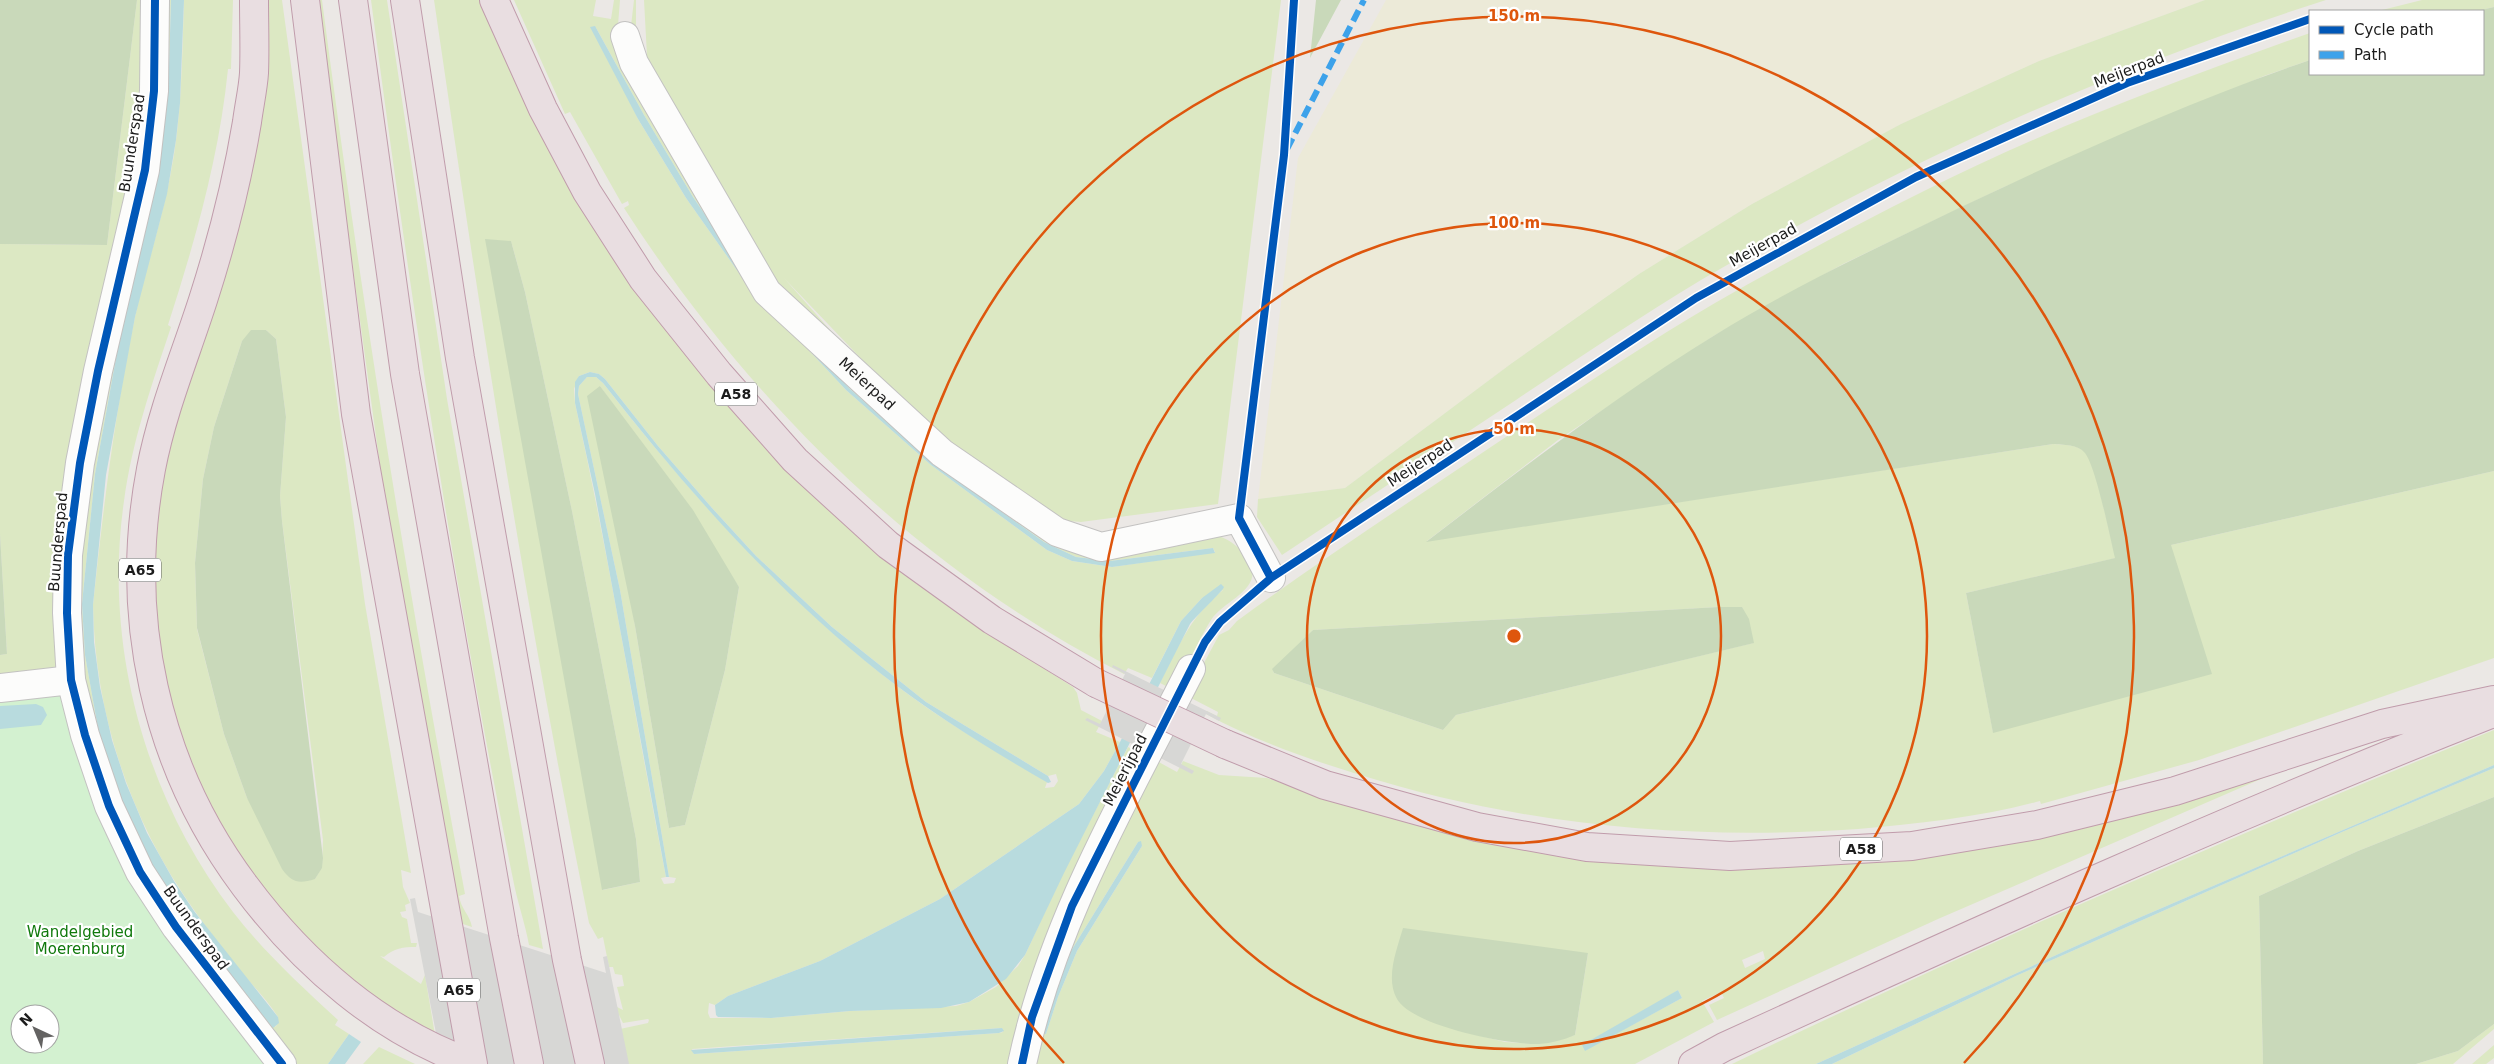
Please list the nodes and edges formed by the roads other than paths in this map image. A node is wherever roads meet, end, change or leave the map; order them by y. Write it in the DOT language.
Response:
graph roads {
  1 [pos="155,0"];
  2 [pos="254,0"];
  3 [pos="305,0"];
  4 [pos="353,0"];
  5 [pos="405,0"];
  6 [pos="494,0"];
  7 [pos="625,36"];
  8 [pos="1271,578"];
  9 [pos="1191,670"];
  10 [pos="71,680"];
  11 [pos="0,688"];
  12 [pos="2494,700"];
  13 [pos="2494,712"];
  14 [pos="282,1064"];
  15 [pos="473,1064"];
  16 [pos="529,1064"];
  17 [pos="590,1064"];
  18 [pos="1022,1064"];
  19 [pos="1693,1064"];
  1 -- 10 [label="street, Buunderspad"];
  2 -- 15 [label="highway, A65"];
  3 -- 15 [label="highway, A65"];
  4 -- 16 [label="highway"];
  5 -- 17 [label="highway"];
  6 -- 12 [label="highway, A58, bridge"];
  7 -- 8 [label="street, Meierpad"];
  9 -- 18 [label="street, Meierijpad"];
  10 -- 11 [label="street"];
  10 -- 14 [label="street, Buunderspad"];
  13 -- 19 [label="highway"];
}
